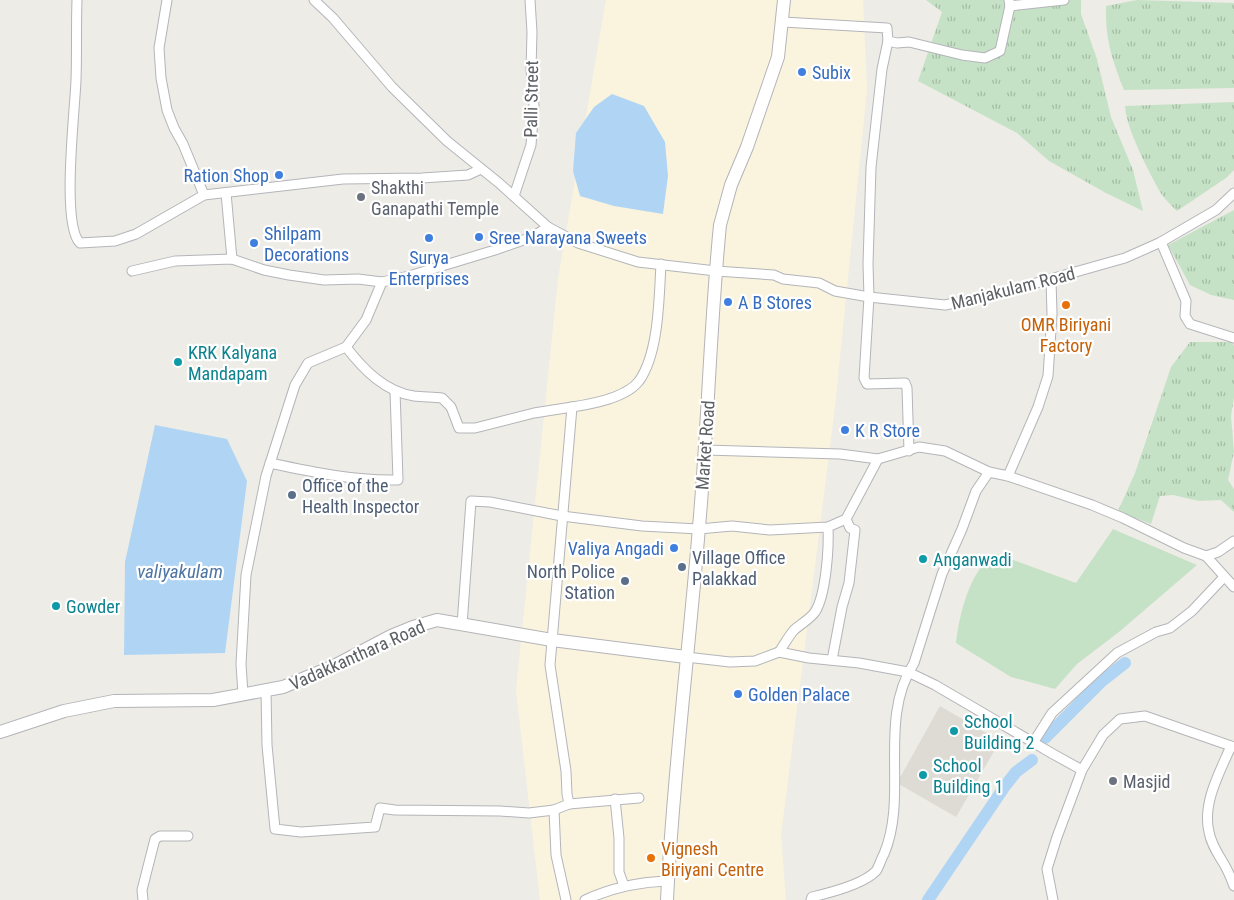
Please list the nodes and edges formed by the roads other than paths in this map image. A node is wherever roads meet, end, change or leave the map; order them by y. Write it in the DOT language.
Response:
graph roads {
  1 [pos="77,0"];
  2 [pos="167,0"];
  3 [pos="314,0"];
  4 [pos="530,0"];
  5 [pos="784,0"];
  6 [pos="1064,0"];
  7 [pos="1009,3"];
  8 [pos="783,22"];
  9 [pos="888,41"];
  10 [pos="481,169"];
  11 [pos="226,193"];
  12 [pos="1234,193"];
  13 [pos="204,195"];
  14 [pos="514,196"];
  15 [pos="548,227"];
  16 [pos="1161,242"];
  17 [pos="232,259"];
  18 [pos="661,264"];
  19 [pos="132,271"];
  20 [pos="716,271"];
  21 [pos="1051,280"];
  22 [pos="382,282"];
  23 [pos="869,297"];
  24 [pos="1234,338"];
  25 [pos="346,347"];
  26 [pos="396,391"];
  27 [pos="572,407"];
  28 [pos="705,450"];
  29 [pos="909,451"];
  30 [pos="878,459"];
  31 [pos="270,462"];
  32 [pos="989,472"];
  33 [pos="1008,476"];
  34 [pos="562,516"];
  35 [pos="846,519"];
  36 [pos="828,528"];
  37 [pos="699,529"];
  38 [pos="1234,541"];
  39 [pos="1206,556"];
  40 [pos="1224,577"];
  41 [pos="1234,587"];
  42 [pos="462,625"];
  43 [pos="552,640"];
  44 [pos="779,652"];
  45 [pos="686,658"];
  46 [pos="832,660"];
  47 [pos="908,672"];
  48 [pos="266,690"];
  49 [pos="244,694"];
  50 [pos="0,732"];
  51 [pos="1033,743"];
  52 [pos="1233,746"];
  53 [pos="1082,770"];
  54 [pos="639,798"];
  55 [pos="615,799"];
  56 [pos="569,804"];
  57 [pos="554,810"];
  58 [pos="188,836"];
  59 [pos="1233,880"];
  60 [pos="667,881"];
  61 [pos="624,886"];
  62 [pos="143,900"];
  63 [pos="566,900"];
  64 [pos="585,900"];
  65 [pos="666,900"];
  66 [pos="811,900"];
  67 [pos="1053,900"];
  1 -- 13 [label="street"];
  2 -- 13 [label="street"];
  3 -- 10 [label="street, Manjakulam Road"];
  4 -- 14 [label="street, Palli Street"];
  5 -- 8 [label="main road, Market Road"];
  6 -- 7 [label="street"];
  7 -- 9 [label="street"];
  8 -- 9 [label="street"];
  8 -- 20 [label="main road, Market Road"];
  9 -- 23 [label="street"];
  10 -- 11 [label="street"];
  10 -- 14 [label="street, Manjakulam Road"];
  11 -- 13 [label="street"];
  11 -- 17 [label="street"];
  12 -- 16 [label="street, Manjakulam Road"];
  14 -- 15 [label="street, Manjakulam Road"];
  15 -- 18 [label="street, Manjakulam Road"];
  15 -- 22 [label="street"];
  16 -- 21 [label="street, Manjakulam Road"];
  16 -- 24 [label="street"];
  17 -- 19 [label="street"];
  17 -- 22 [label="street"];
  18 -- 20 [label="street, Manjakulam Road"];
  18 -- 27 [label="street"];
  20 -- 23 [label="street, Manjakulam Road"];
  20 -- 28 [label="main road, Market Road"];
  21 -- 23 [label="street, Manjakulam Road"];
  21 -- 33 [label="street"];
  22 -- 25 [label="street"];
  23 -- 29 [label="street"];
  25 -- 26 [label="street"];
  25 -- 31 [label="street"];
  26 -- 27 [label="street"];
  26 -- 31 [label="street"];
  27 -- 34 [label="street"];
  28 -- 30 [label="street"];
  28 -- 37 [label="main road, Market Road"];
  29 -- 30 [label="street"];
  29 -- 32 [label="street"];
  30 -- 35 [label="street"];
  31 -- 49 [label="street"];
  32 -- 33 [label="street"];
  32 -- 47 [label="street"];
  33 -- 39 [label="street"];
  34 -- 37 [label="street"];
  34 -- 42 [label="street"];
  34 -- 43 [label="street"];
  35 -- 36 [label="street"];
  35 -- 46 [label="street"];
  36 -- 37 [label="street"];
  36 -- 44 [label="street"];
  37 -- 45 [label="main road, Market Road"];
  38 -- 39 [label="street"];
  39 -- 40 [label="street"];
  40 -- 41 [label="street"];
  40 -- 51 [label="street"];
  42 -- 43 [label="main road, Vadakkanthara Road"];
  42 -- 48 [label="main road, Vadakkanthara Road"];
  43 -- 45 [label="main road, Vadakkanthara Road"];
  43 -- 56 [label="street"];
  44 -- 45 [label="street"];
  44 -- 46 [label="street"];
  45 -- 60 [label="main road, Market Road"];
  46 -- 47 [label="street"];
  47 -- 51 [label="street"];
  47 -- 66 [label="street"];
  48 -- 49 [label="main road, Vadakkanthara Road"];
  48 -- 57 [label="street"];
  49 -- 50 [label="main road, Vadakkanthara Road"];
  51 -- 53 [label="street"];
  52 -- 53 [label="street"];
  52 -- 59 [label="street"];
  53 -- 67 [label="street"];
  54 -- 55 [label="street"];
  55 -- 56 [label="street"];
  55 -- 61 [label="street"];
  56 -- 57 [label="street"];
  57 -- 63 [label="street"];
  58 -- 62 [label="street"];
  60 -- 61 [label="street"];
  60 -- 65 [label="main road, Market Road"];
  61 -- 64 [label="street"];
}
